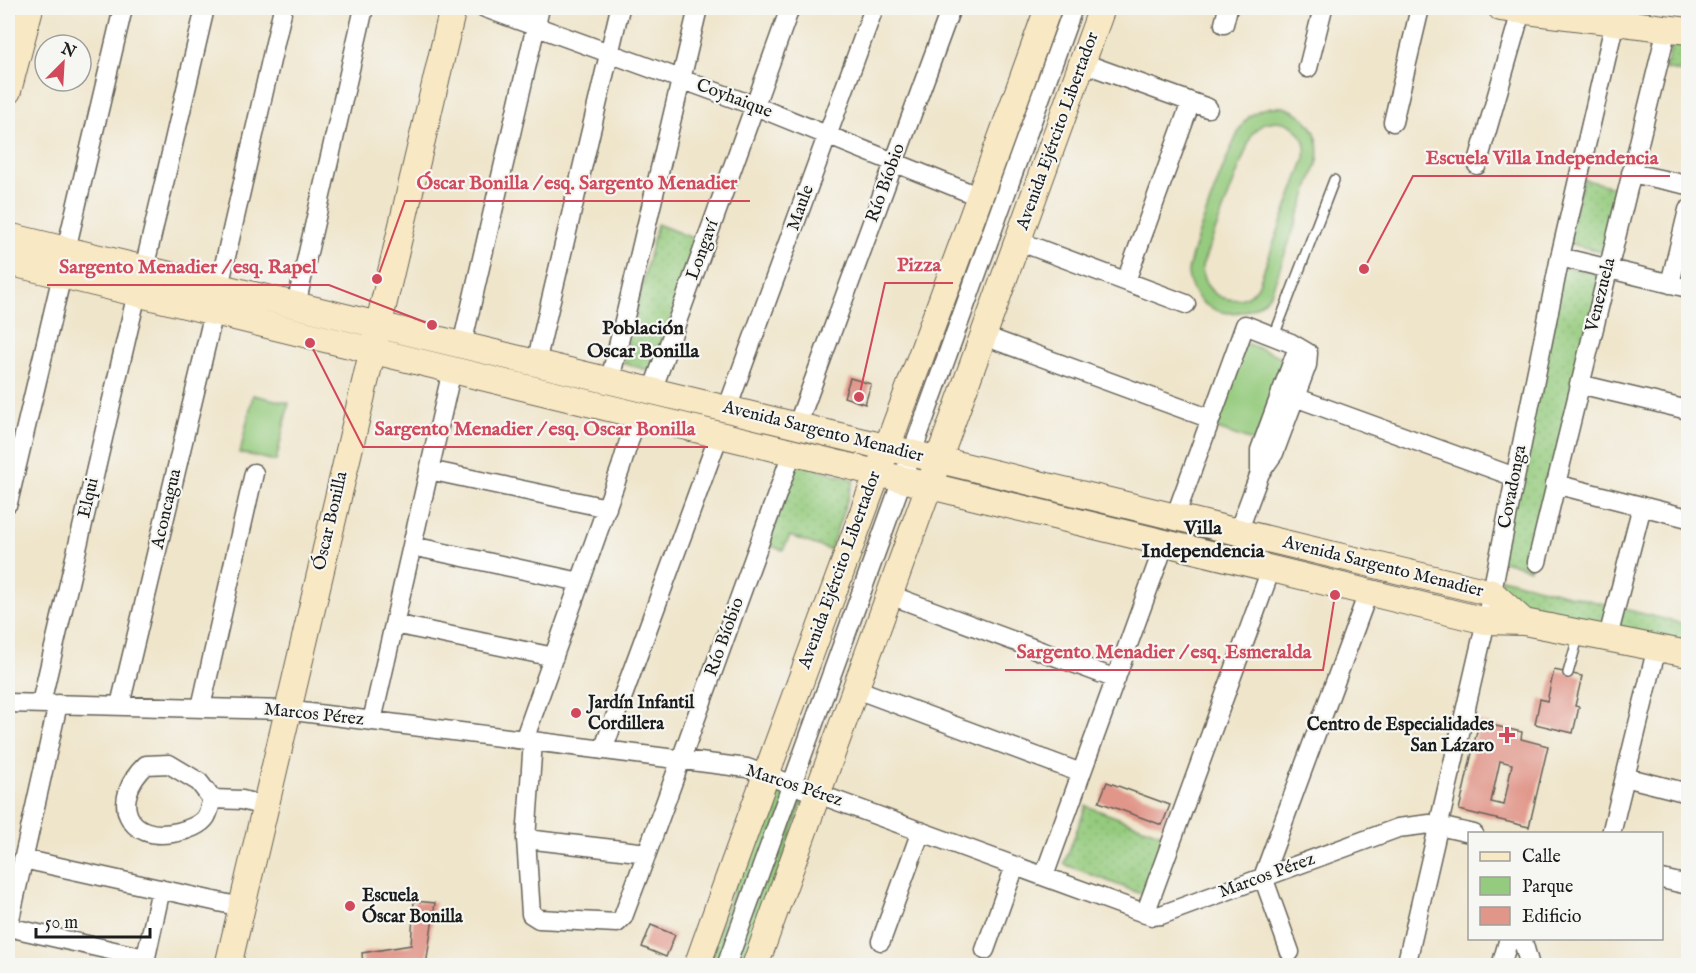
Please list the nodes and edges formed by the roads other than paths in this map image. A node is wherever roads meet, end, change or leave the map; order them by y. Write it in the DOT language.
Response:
graph roads {
  1 [pos="30,8"];
  2 [pos="123,8"];
  3 [pos="205,8"];
  4 [pos="283,8"];
  5 [pos="364,8"];
  6 [pos="453,8"];
  7 [pos="485,8"];
  8 [pos="620,8"];
  9 [pos="698,8"];
  10 [pos="790,8"];
  11 [pos="874,8"];
  12 [pos="951,8"];
  13 [pos="1048,8"];
  14 [pos="1073,8"];
  15 [pos="1102,8"];
  16 [pos="1323,8"];
  17 [pos="1420,8"];
  18 [pos="1515,8"];
  19 [pos="1616,14"];
  20 [pos="538,16"];
  21 [pos="1678,29"];
  22 [pos="609,52"];
  23 [pos="1083,63"];
  24 [pos="1308,68"];
  25 [pos="681,78"];
  26 [pos="8,91"];
  27 [pos="755,106"];
  28 [pos="1393,122"];
  29 [pos="827,135"];
  30 [pos="894,162"];
  31 [pos="1477,165"];
  32 [pos="1631,173"];
  33 [pos="1334,180"];
  34 [pos="1689,185"];
  35 [pos="980,197"];
  36 [pos="1689,210"];
  37 [pos="8,236"];
  38 [pos="1018,241"];
  39 [pos="1560,256"];
  40 [pos="8,262"];
  41 [pos="64,263"];
  42 [pos="1608,268"];
  43 [pos="140,281"];
  44 [pos="1126,281"];
  45 [pos="1670,284"];
  46 [pos="219,286"];
  47 [pos="1689,288"];
  48 [pos="1186,304"];
  49 [pos="296,305"];
  50 [pos="214,312"];
  51 [pos="377,324"];
  52 [pos="984,336"];
  53 [pos="1274,336"];
  54 [pos="462,345"];
  55 [pos="371,350"];
  56 [pos="536,363"];
  57 [pos="452,370"];
  58 [pos="610,380"];
  59 [pos="1579,384"];
  60 [pos="652,391"];
  61 [pos="1288,394"];
  62 [pos="727,409"];
  63 [pos="1689,410"];
  64 [pos="637,415"];
  65 [pos="1211,419"];
  66 [pos="797,426"];
  67 [pos="719,435"];
  68 [pos="886,447"];
  69 [pos="792,453"];
  70 [pos="912,453"];
  71 [pos="939,460"];
  72 [pos="429,470"];
  73 [pos="254,473"];
  74 [pos="876,473"];
  75 [pos="1515,477"];
  76 [pos="903,479"];
  77 [pos="1555,484"];
  78 [pos="930,486"];
  79 [pos="8,503"];
  80 [pos="1642,506"];
  81 [pos="607,508"];
  82 [pos="1175,517"];
  83 [pos="1689,518"];
  84 [pos="1238,532"];
  85 [pos="1165,543"];
  86 [pos="412,546"];
  87 [pos="1537,562"];
  88 [pos="1271,569"];
  89 [pos="580,582"];
  90 [pos="1368,593"];
  91 [pos="1492,593"];
  92 [pos="890,595"];
  93 [pos="1486,621"];
  94 [pos="1524,622"];
  95 [pos="394,624"];
  96 [pos="1579,632"];
  97 [pos="1608,637"];
  98 [pos="1657,647"];
  99 [pos="1689,654"];
  100 [pos="554,657"];
  101 [pos="1568,673"];
  102 [pos="1116,679"];
  103 [pos="855,689"];
  104 [pos="8,703"];
  105 [pos="50,704"];
  106 [pos="120,705"];
  107 [pos="201,707"];
  108 [pos="286,710"];
  109 [pos="372,721"];
  110 [pos="529,741"];
  111 [pos="603,750"];
  112 [pos="680,760"];
  113 [pos="1081,773"];
  114 [pos="765,774"];
  115 [pos="1625,777"];
  116 [pos="792,783"];
  117 [pos="818,792"];
  118 [pos="1689,793"];
  119 [pos="212,799"];
  120 [pos="264,806"];
  121 [pos="1438,825"];
  122 [pos="921,831"];
  123 [pos="1468,832"];
  124 [pos="1611,832"];
  125 [pos="526,839"];
  126 [pos="647,853"];
  127 [pos="23,859"];
  128 [pos="1015,866"];
  129 [pos="1044,876"];
  130 [pos="1263,877"];
  131 [pos="1663,879"];
  132 [pos="1689,885"];
  133 [pos="161,889"];
  134 [pos="241,907"];
  135 [pos="1144,914"];
  136 [pos="8,927"];
  137 [pos="1509,940"];
  138 [pos="1522,940"];
  139 [pos="881,941"];
  140 [pos="985,950"];
  141 [pos="1290,952"];
  142 [pos="145,962"];
  143 [pos="228,966"];
  144 [pos="698,966"];
  145 [pos="726,966"];
  146 [pos="755,966"];
  147 [pos="1406,966"];
  148 [pos="1501,966"];
  149 [pos="1530,966"];
  1 -- 26 [label="main road"];
  2 -- 41 [label="street"];
  3 -- 43 [label="street, Elqui"];
  4 -- 46 [label="street"];
  5 -- 49 [label="street"];
  6 -- 51 [label="main road, Óscar Bonilla"];
  7 -- 20 [label="street, Coyhaique"];
  8 -- 22 [label="street"];
  9 -- 25 [label="street"];
  10 -- 27 [label="street, Longaví"];
  11 -- 29 [label="street, Maule"];
  12 -- 30 [label="street, Río Bíobio"];
  13 -- 35 [label="main road, Avenida Ejército Libertador"];
  14 -- 70 [label="street"];
  15 -- 23 [label="main road, Avenida Ejército Libertador"];
  16 -- 24 [label="street"];
  17 -- 28 [label="street"];
  18 -- 19 [label="main road"];
  18 -- 31 [label="street"];
  19 -- 21 [label="main road"];
  19 -- 39 [label="street, Covadonga"];
  20 -- 22 [label="street, Coyhaique"];
  20 -- 54 [label="street"];
  21 -- 32 [label="street, Venezuela"];
  22 -- 25 [label="street, Coyhaique"];
  22 -- 56 [label="street"];
  23 -- 38 [label="main road, Avenida Ejército Libertador"];
  23 -- 44 [label="street"];
  25 -- 27 [label="street, Coyhaique"];
  25 -- 58 [label="street"];
  27 -- 29 [label="street, Coyhaique"];
  27 -- 60 [label="street, Longaví"];
  29 -- 30 [label="street, Coyhaique"];
  29 -- 62 [label="street, Maule"];
  30 -- 35 [label="street, Coyhaique"];
  30 -- 66 [label="street, Río Bíobio"];
  32 -- 34 [label="street"];
  32 -- 42 [label="street, Venezuela"];
  33 -- 53 [label="lane"];
  35 -- 68 [label="main road, Avenida Ejército Libertador"];
  36 -- 45 [label="street"];
  37 -- 41 [label="main road, Avenida Sargento Menadier"];
  38 -- 44 [label="street"];
  38 -- 52 [label="main road, Avenida Ejército Libertador"];
  39 -- 42 [label="street"];
  39 -- 75 [label="street, Covadonga"];
  40 -- 41 [label="main road, Avenida Sargento Menadier"];
  41 -- 43 [label="main road, Avenida Sargento Menadier"];
  41 -- 79 [label="street"];
  42 -- 45 [label="street"];
  42 -- 59 [label="street, Venezuela"];
  43 -- 46 [label="main road, Avenida Sargento Menadier"];
  43 -- 50 [label="main road, Avenida Sargento Menadier"];
  43 -- 105 [label="street, Elqui"];
  44 -- 48 [label="street"];
  45 -- 47 [label="street"];
  46 -- 49 [label="main road, Avenida Sargento Menadier"];
  49 -- 51 [label="main road, Avenida Sargento Menadier"];
  50 -- 55 [label="main road, Avenida Sargento Menadier"];
  50 -- 106 [label="street, Aconcagua"];
  51 -- 54 [label="main road, Avenida Sargento Menadier"];
  51 -- 55 [label="main road, Óscar Bonilla"];
  52 -- 65 [label="street"];
  52 -- 71 [label="main road, Avenida Ejército Libertador"];
  53 -- 61 [label="street"];
  53 -- 65 [label="street"];
  54 -- 56 [label="main road, Avenida Sargento Menadier"];
  55 -- 57 [label="main road, Avenida Sargento Menadier"];
  55 -- 108 [label="main road, Óscar Bonilla"];
  56 -- 58 [label="main road, Avenida Sargento Menadier"];
  57 -- 64 [label="main road, Avenida Sargento Menadier"];
  57 -- 72 [label="street"];
  58 -- 60 [label="main road, Avenida Sargento Menadier"];
  59 -- 63 [label="street"];
  59 -- 77 [label="street, Venezuela"];
  60 -- 62 [label="main road, Avenida Sargento Menadier"];
  61 -- 75 [label="street"];
  61 -- 84 [label="street"];
  62 -- 66 [label="main road, Avenida Sargento Menadier"];
  64 -- 67 [label="main road, Avenida Sargento Menadier"];
  64 -- 81 [label="street"];
  65 -- 82 [label="street"];
  66 -- 68 [label="main road, Avenida Sargento Menadier"];
  67 -- 69 [label="main road, Avenida Sargento Menadier"];
  67 -- 111 [label="street"];
  68 -- 70 [label="main road, Avenida Sargento Menadier"];
  68 -- 74 [label="main road, Avenida Ejército Libertador"];
  69 -- 74 [label="main road, Avenida Sargento Menadier"];
  69 -- 112 [label="street, Río Bíobio"];
  70 -- 71 [label="main road, Avenida Sargento Menadier"];
  70 -- 76 [label="street"];
  71 -- 78 [label="main road, Avenida Ejército Libertador"];
  71 -- 82 [label="main road, Avenida Sargento Menadier"];
  72 -- 81 [label="street"];
  72 -- 86 [label="street"];
  73 -- 107 [label="street"];
  74 -- 76 [label="main road, Avenida Sargento Menadier"];
  74 -- 114 [label="main road, Avenida Ejército Libertador"];
  75 -- 91 [label="street, Covadonga"];
  76 -- 78 [label="main road, Avenida Sargento Menadier"];
  76 -- 116 [label="street"];
  77 -- 80 [label="street"];
  77 -- 87 [label="street, Venezuela"];
  78 -- 85 [label="main road, Avenida Sargento Menadier"];
  78 -- 92 [label="main road, Avenida Ejército Libertador"];
  80 -- 83 [label="street"];
  80 -- 97 [label="street"];
  81 -- 89 [label="street"];
  82 -- 84 [label="main road, Avenida Sargento Menadier"];
  84 -- 91 [label="main road, Avenida Sargento Menadier"];
  85 -- 88 [label="main road, Avenida Sargento Menadier"];
  85 -- 102 [label="street"];
  86 -- 89 [label="street"];
  86 -- 95 [label="street"];
  88 -- 90 [label="main road, Avenida Sargento Menadier"];
  88 -- 135 [label="street"];
  89 -- 100 [label="street"];
  90 -- 93 [label="main road, Avenida Sargento Menadier"];
  90 -- 130 [label="street"];
  91 -- 93 [label="street, Covadonga"];
  91 -- 94 [label="main road, Avenida Sargento Menadier"];
  92 -- 102 [label="street"];
  92 -- 103 [label="main road, Avenida Ejército Libertador"];
  93 -- 94 [label="main road, Avenida Sargento Menadier"];
  93 -- 121 [label="street, Covadonga"];
  94 -- 96 [label="main road, Avenida Sargento Menadier"];
  95 -- 100 [label="street"];
  95 -- 109 [label="street"];
  96 -- 97 [label="main road, Avenida Sargento Menadier"];
  96 -- 101 [label="lane"];
  97 -- 98 [label="main road, Avenida Sargento Menadier"];
  98 -- 99 [label="main road, Avenida Sargento Menadier"];
  98 -- 115 [label="street"];
  100 -- 110 [label="street"];
  102 -- 113 [label="street"];
  103 -- 113 [label="street"];
  103 -- 117 [label="main road, Avenida Ejército Libertador"];
  104 -- 105 [label="street, Marcos Pérez"];
  105 -- 106 [label="street, Marcos Pérez"];
  105 -- 127 [label="street, Elqui"];
  106 -- 107 [label="street, Marcos Pérez"];
  107 -- 108 [label="street, Marcos Pérez"];
  108 -- 109 [label="street, Marcos Pérez"];
  108 -- 120 [label="main road, Óscar Bonilla"];
  109 -- 110 [label="street, Marcos Pérez"];
  110 -- 111 [label="street, Marcos Pérez"];
  110 -- 125 [label="street"];
  111 -- 112 [label="street, Marcos Pérez"];
  112 -- 114 [label="street, Marcos Pérez"];
  112 -- 126 [label="street, Río Bíobio"];
  113 -- 129 [label="street"];
  114 -- 116 [label="street, Marcos Pérez"];
  114 -- 144 [label="main road, Avenida Ejército Libertador"];
  115 -- 118 [label="street"];
  115 -- 124 [label="street"];
  116 -- 117 [label="street, Marcos Pérez"];
  116 -- 145 [label="street"];
  117 -- 122 [label="street, Marcos Pérez"];
  117 -- 146 [label="main road, Avenida Ejército Libertador"];
  119 -- 119 [label="street"];
  119 -- 120 [label="street"];
  120 -- 134 [label="main road, Óscar Bonilla"];
  121 -- 123 [label="street, Marcos Pérez"];
  121 -- 130 [label="street, Marcos Pérez"];
  121 -- 147 [label="street, Covadonga"];
  122 -- 128 [label="street, Marcos Pérez"];
  122 -- 139 [label="street"];
  125 -- 126 [label="street"];
  125 -- 126 [label="street, Río Bíobio"];
  127 -- 133 [label="street"];
  127 -- 136 [label="street, Elqui"];
  128 -- 129 [label="street, Marcos Pérez"];
  128 -- 140 [label="street"];
  129 -- 135 [label="street, Marcos Pérez"];
  130 -- 135 [label="street, Marcos Pérez"];
  130 -- 141 [label="street"];
  131 -- 132 [label="street"];
  133 -- 134 [label="street"];
  133 -- 142 [label="street"];
  134 -- 143 [label="main road, Óscar Bonilla"];
  136 -- 142 [label="street"];
  137 -- 148 [label="street"];
  138 -- 149 [label="street"];
}
